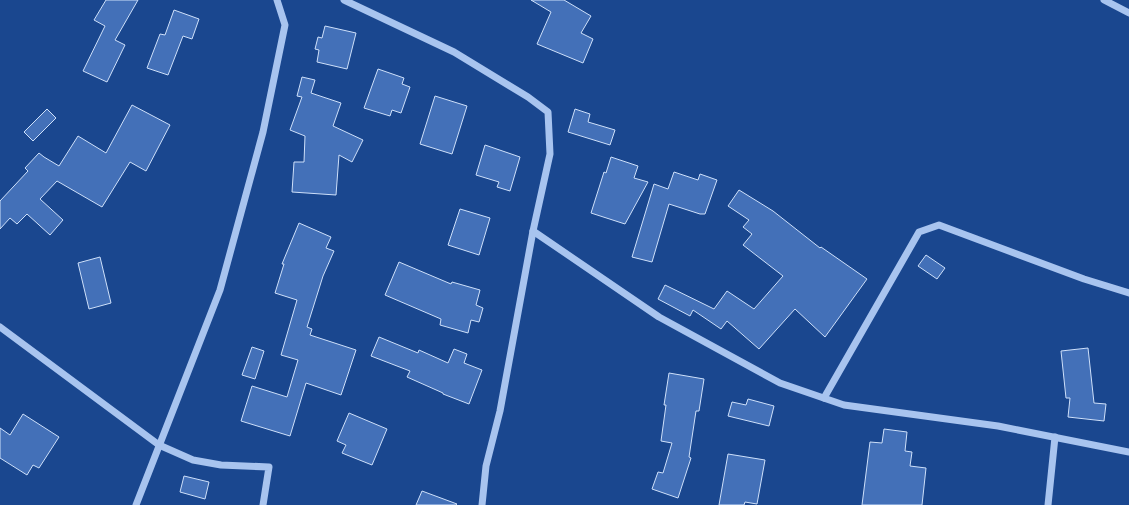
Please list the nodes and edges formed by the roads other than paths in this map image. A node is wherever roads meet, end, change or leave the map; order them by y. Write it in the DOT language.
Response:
graph roads {
  1 [pos="277,0"];
  2 [pos="344,0"];
  3 [pos="1104,0"];
  4 [pos="1129,13"];
  5 [pos="532,231"];
  6 [pos="1129,294"];
  7 [pos="0,327"];
  8 [pos="824,398"];
  9 [pos="1055,437"];
  10 [pos="159,445"];
  11 [pos="1129,452"];
  12 [pos="136,505"];
  13 [pos="263,505"];
  14 [pos="482,505"];
  15 [pos="1048,505"];
  1 -- 10 [label="street"];
  2 -- 5 [label="street"];
  3 -- 4 [label="street"];
  5 -- 8 [label="street"];
  5 -- 14 [label="street"];
  6 -- 8 [label="street"];
  7 -- 10 [label="street"];
  8 -- 9 [label="street"];
  9 -- 11 [label="street"];
  9 -- 15 [label="street"];
  10 -- 12 [label="street"];
  10 -- 13 [label="street"];
}
